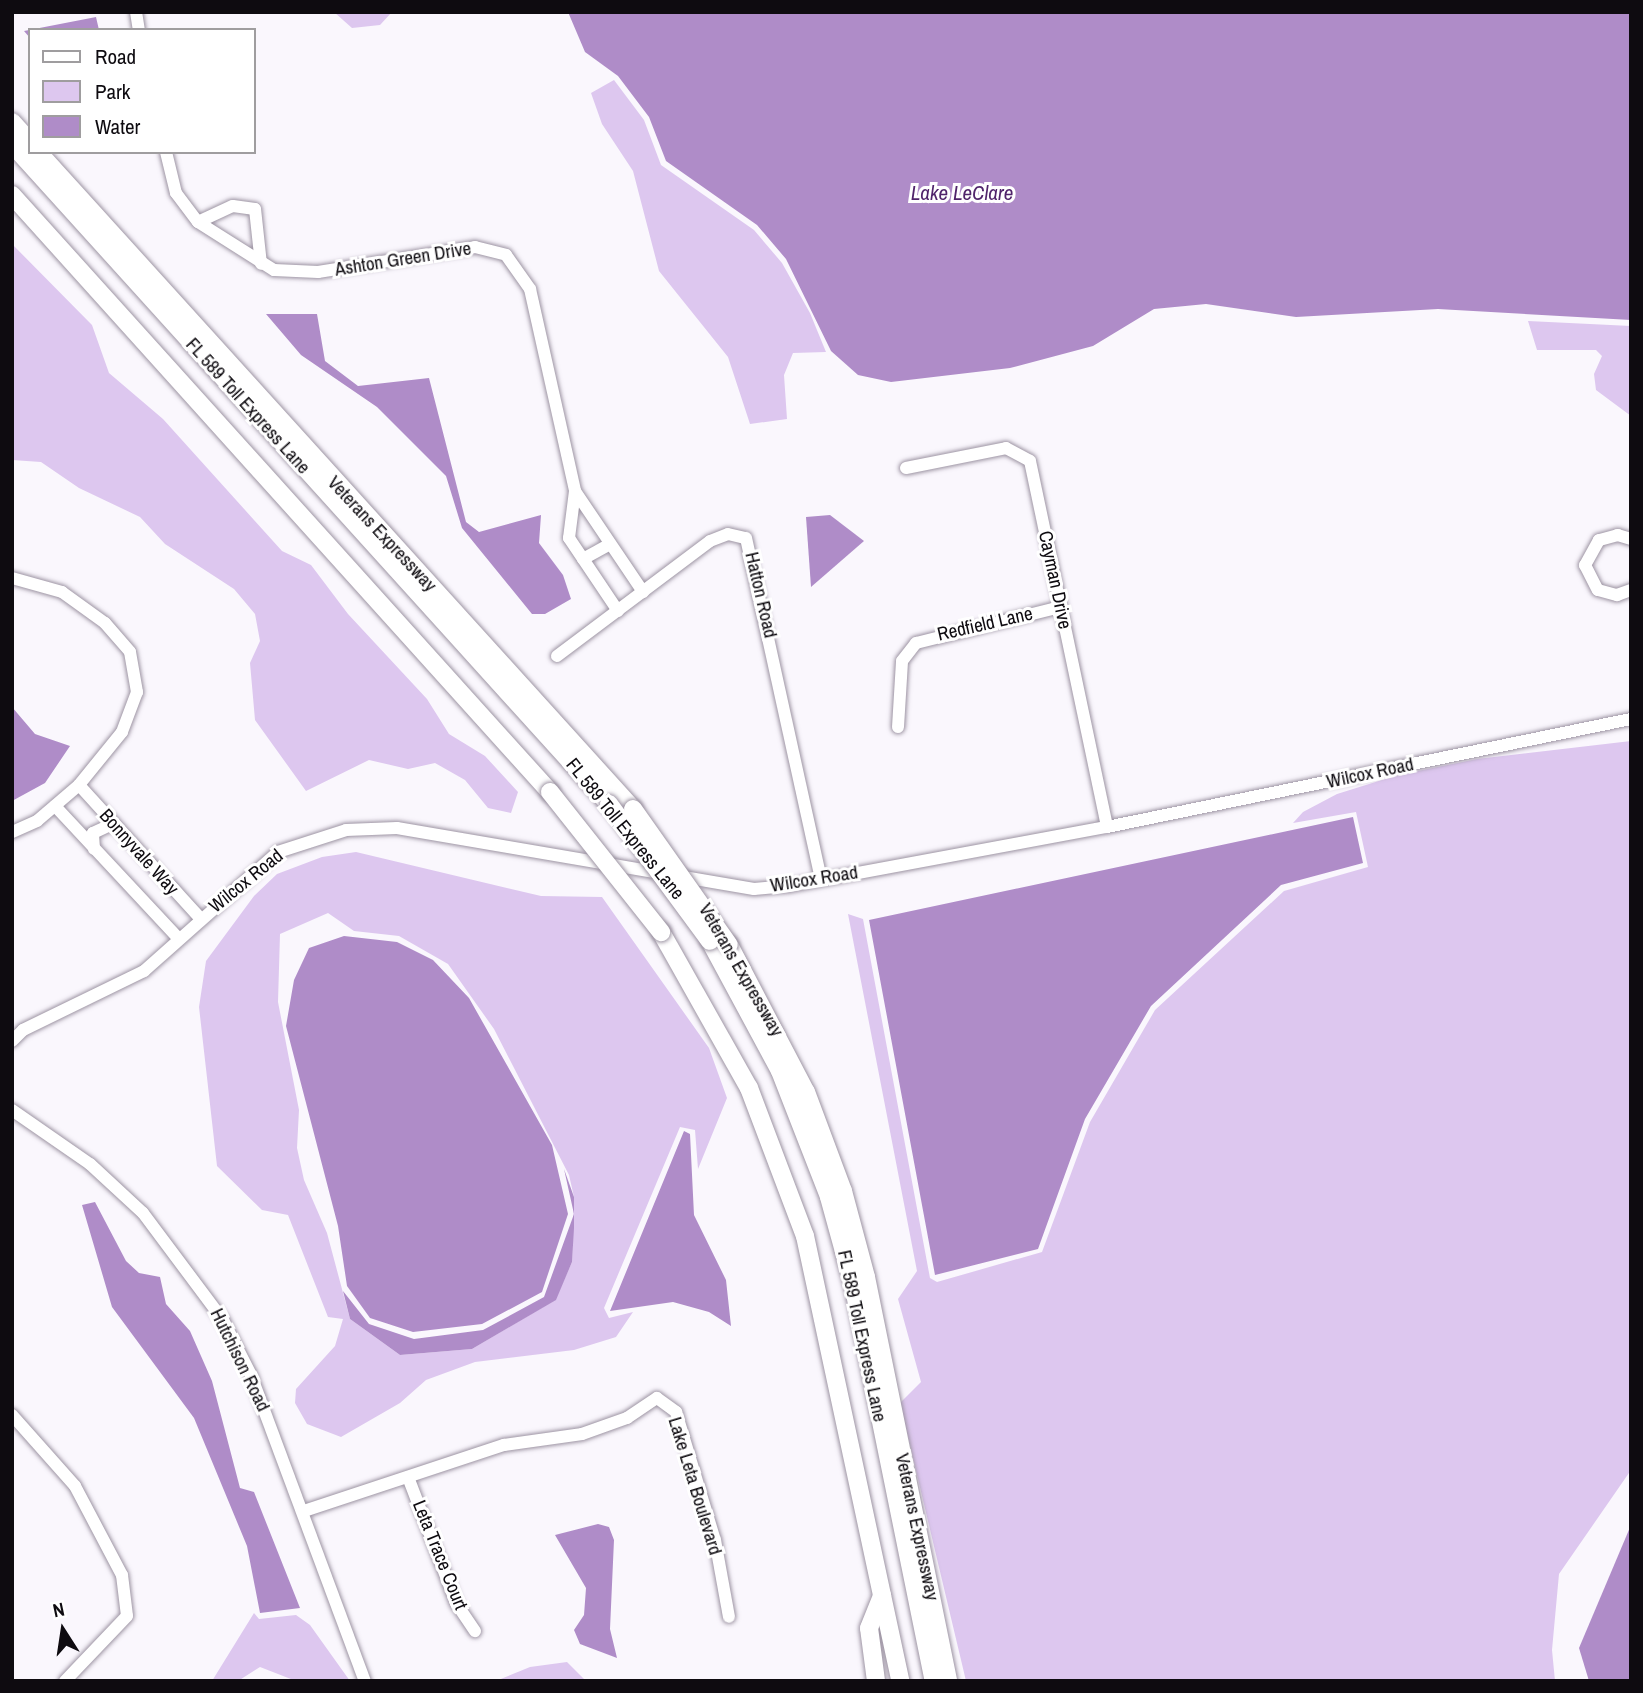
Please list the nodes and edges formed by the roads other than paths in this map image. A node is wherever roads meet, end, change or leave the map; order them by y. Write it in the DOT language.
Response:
graph roads {
  1 [pos="12,122"];
  2 [pos="28,140"];
  3 [pos="12,144"];
  4 [pos="40,154"];
  5 [pos="166,154"];
  6 [pos="12,195"];
  7 [pos="198,222"];
  8 [pos="261,264"];
  9 [pos="906,468"];
  10 [pos="575,491"];
  11 [pos="1631,539"];
  12 [pos="608,545"];
  13 [pos="583,559"];
  14 [pos="12,578"];
  15 [pos="1631,590"];
  16 [pos="643,592"];
  17 [pos="1060,607"];
  18 [pos="618,611"];
  19 [pos="557,656"];
  20 [pos="1631,719"];
  21 [pos="898,727"];
  22 [pos="79,785"];
  23 [pos="55,806"];
  24 [pos="112,824"];
  25 [pos="1107,827"];
  26 [pos="12,832"];
  27 [pos="94,849"];
  28 [pos="821,879"];
  29 [pos="200,918"];
  30 [pos="178,938"];
  31 [pos="12,1041"];
  32 [pos="12,1110"];
  33 [pos="12,1415"];
  34 [pos="408,1477"];
  35 [pos="304,1511"];
  36 [pos="883,1596"];
  37 [pos="729,1616"];
  38 [pos="474,1631"];
  39 [pos="65,1681"];
  40 [pos="365,1681"];
  41 [pos="876,1681"];
  42 [pos="900,1681"];
  43 [pos="934,1681"];
  44 [pos="948,1681"];
  1 -- 2 [label="highway"];
  3 -- 43 [label="highway, FL 589 Toll Express Lane, bridge"];
  4 -- 44 [label="highway, Veterans Expressway, bridge"];
  5 -- 7 [label="street, Ashton Green Drive"];
  6 -- 36 [label="highway, bridge"];
  7 -- 8 [label="street, Ashton Green Drive"];
  7 -- 8 [label="street"];
  8 -- 10 [label="street, Ashton Green Drive"];
  9 -- 17 [label="street, Cayman Drive"];
  10 -- 12 [label="street, Ashton Green Drive"];
  10 -- 13 [label="street, Ashton Green Drive"];
  11 -- 15 [label="street"];
  12 -- 13 [label="street"];
  12 -- 16 [label="street, Ashton Green Drive"];
  13 -- 18 [label="street, Ashton Green Drive"];
  14 -- 22 [label="street"];
  16 -- 18 [label="street, Hatton Road"];
  16 -- 28 [label="street, Hatton Road"];
  17 -- 21 [label="street, Redfield Lane"];
  17 -- 25 [label="street, Cayman Drive"];
  18 -- 19 [label="street, Hatton Road"];
  20 -- 25 [label="street, Wilcox Road"];
  22 -- 23 [label="street"];
  22 -- 24 [label="street, Bonnyvale Way"];
  23 -- 26 [label="street"];
  23 -- 27 [label="street, Bonnyvale Way"];
  24 -- 27 [label="street"];
  24 -- 29 [label="street, Bonnyvale Way"];
  25 -- 28 [label="street, Wilcox Road"];
  27 -- 30 [label="street, Bonnyvale Way"];
  28 -- 29 [label="street, Wilcox Road"];
  29 -- 30 [label="street, Wilcox Road"];
  30 -- 31 [label="street, Wilcox Road"];
  32 -- 35 [label="street, Hutchison Road"];
  33 -- 39 [label="street"];
  34 -- 35 [label="street, Lake Leta Boulevard"];
  34 -- 37 [label="street, Lake Leta Boulevard"];
  34 -- 38 [label="street, Leta Trace Court"];
  35 -- 40 [label="street, Hutchison Road"];
  36 -- 41 [label="highway"];
  36 -- 42 [label="highway"];
}
